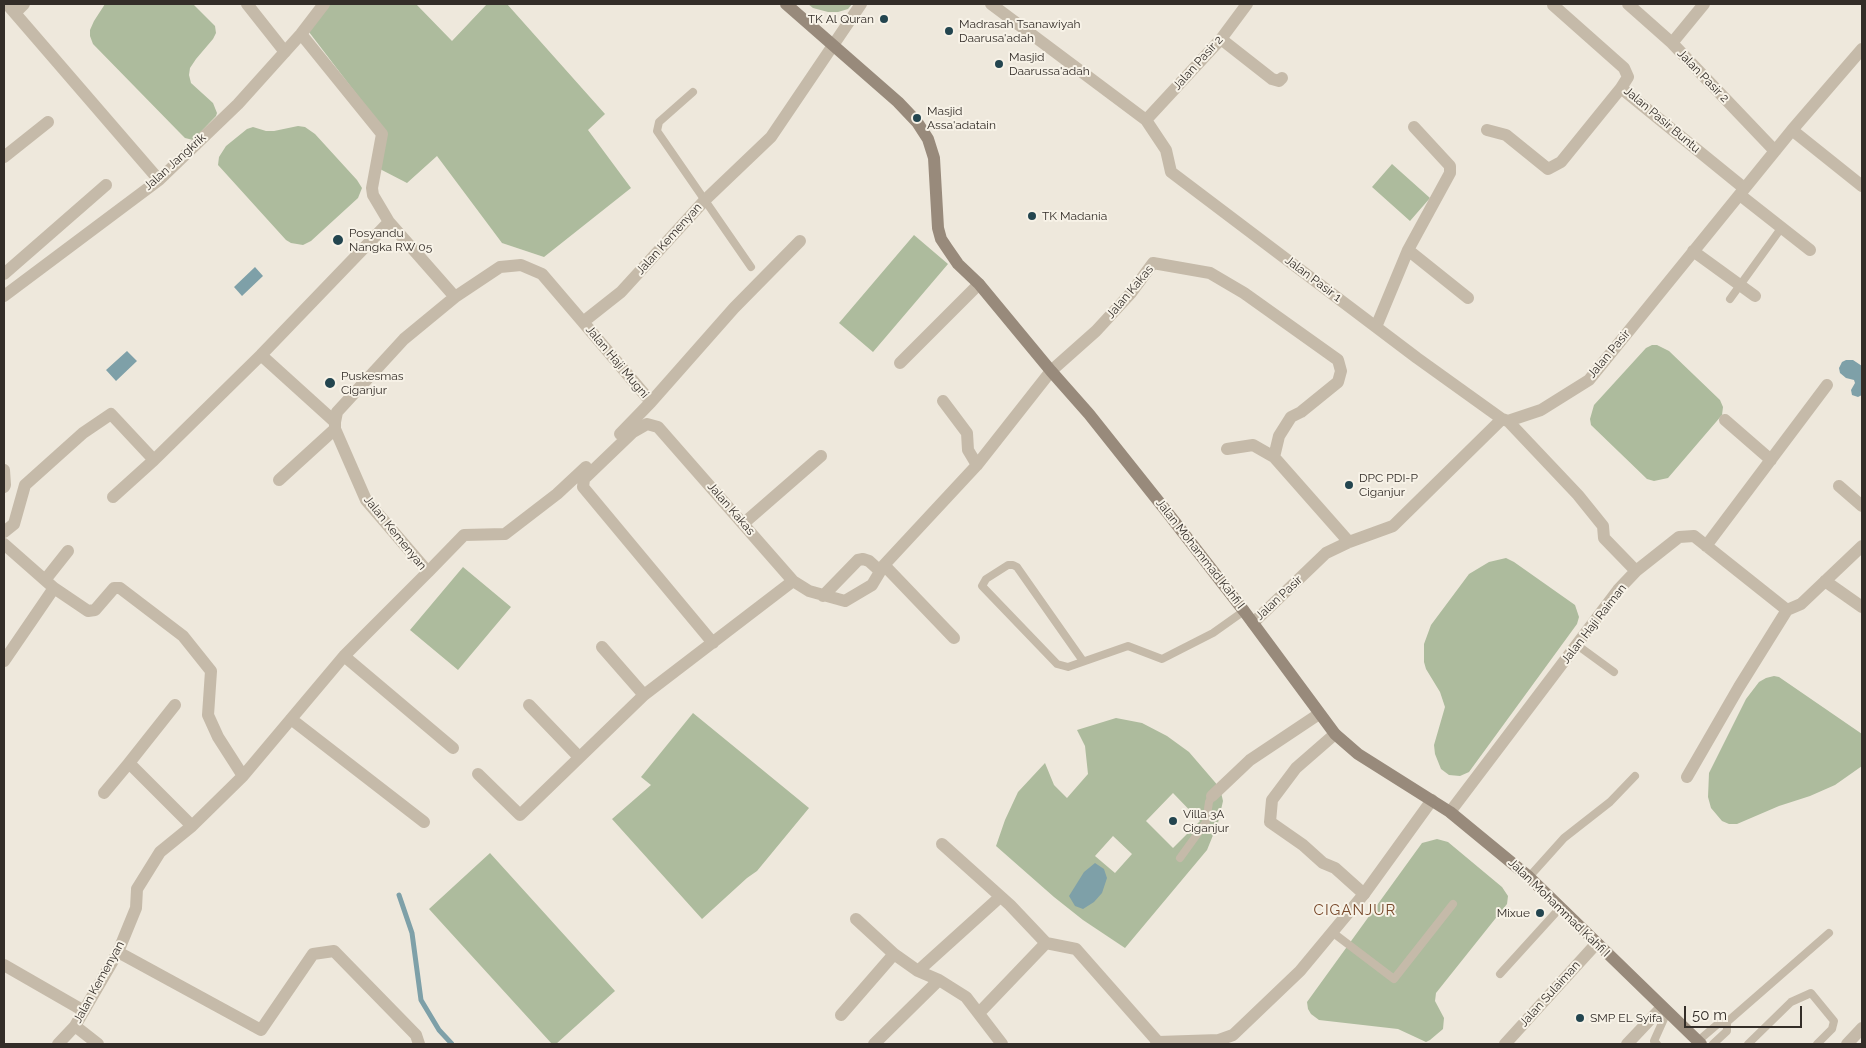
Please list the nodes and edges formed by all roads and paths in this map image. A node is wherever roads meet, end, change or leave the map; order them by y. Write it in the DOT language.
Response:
graph roads {
  1 [pos="24,4"];
  2 [pos="247,4"];
  3 [pos="786,4"];
  4 [pos="861,4"];
  5 [pos="991,4"];
  6 [pos="1247,4"];
  7 [pos="1628,4"];
  8 [pos="1704,4"];
  9 [pos="322,5"];
  10 [pos="1553,5"];
  11 [pos="11,9"];
  12 [pos="301,34"];
  13 [pos="1221,39"];
  14 [pos="1672,43"];
  15 [pos="833,46"];
  16 [pos="1862,49"];
  17 [pos="285,52"];
  18 [pos="1282,78"];
  19 [pos="1620,88"];
  20 [pos="694,92"];
  21 [pos="1146,120"];
  22 [pos="48,122"];
  23 [pos="1414,127"];
  24 [pos="1487,130"];
  25 [pos="1792,130"];
  26 [pos="1774,152"];
  27 [pos="4,157"];
  28 [pos="159,180"];
  29 [pos="106,185"];
  30 [pos="1862,186"];
  31 [pos="1742,191"];
  32 [pos="705,200"];
  33 [pos="389,222"];
  34 [pos="1782,227"];
  35 [pos="53,231"];
  36 [pos="800,241"];
  37 [pos="67,248"];
  38 [pos="1408,250"];
  39 [pos="1810,250"];
  40 [pos="1693,251"];
  41 [pos="751,267"];
  42 [pos="4,274"];
  43 [pos="978,284"];
  44 [pos="1740,285"];
  45 [pos="4,296"];
  46 [pos="1755,296"];
  47 [pos="455,297"];
  48 [pos="1468,298"];
  49 [pos="1730,299"];
  50 [pos="583,322"];
  51 [pos="1376,326"];
  52 [pos="261,355"];
  53 [pos="900,363"];
  54 [pos="1051,372"];
  55 [pos="1827,385"];
  56 [pos="943,401"];
  57 [pos="651,402"];
  58 [pos="1505,420"];
  59 [pos="1725,420"];
  60 [pos="335,425"];
  61 [pos="1227,449"];
  62 [pos="822,456"];
  63 [pos="1274,457"];
  64 [pos="154,460"];
  65 [pos="1771,460"];
  66 [pos="977,465"];
  67 [pos="4,470"];
  68 [pos="279,480"];
  69 [pos="1839,486"];
  70 [pos="4,487"];
  71 [pos="112,497"];
  72 [pos="1862,506"];
  73 [pos="744,523"];
  74 [pos="4,532"];
  75 [pos="1349,542"];
  76 [pos="4,544"];
  77 [pos="1706,546"];
  78 [pos="1862,546"];
  79 [pos="68,552"];
  80 [pos="878,566"];
  81 [pos="1636,571"];
  82 [pos="428,572"];
  83 [pos="793,581"];
  84 [pos="1825,581"];
  85 [pos="50,584"];
  86 [pos="823,596"];
  87 [pos="1862,607"];
  88 [pos="1787,610"];
  89 [pos="1244,611"];
  90 [pos="1253,623"];
  91 [pos="954,638"];
  92 [pos="714,643"];
  93 [pos="1577,645"];
  94 [pos="602,647"];
  95 [pos="344,656"];
  96 [pos="4,661"];
  97 [pos="1083,661"];
  98 [pos="1614,672"];
  99 [pos="644,695"];
  100 [pos="175,705"];
  101 [pos="529,705"];
  102 [pos="1319,714"];
  103 [pos="291,719"];
  104 [pos="1335,734"];
  105 [pos="453,748"];
  106 [pos="579,757"];
  107 [pos="129,763"];
  108 [pos="478,774"];
  109 [pos="243,776"];
  110 [pos="1635,776"];
  111 [pos="1687,777"];
  112 [pos="104,793"];
  113 [pos="1212,796"];
  114 [pos="1432,800"];
  115 [pos="1450,812"];
  116 [pos="424,822"];
  117 [pos="192,826"];
  118 [pos="942,844"];
  119 [pos="1180,858"];
  120 [pos="1529,876"];
  121 [pos="1364,894"];
  122 [pos="1000,897"];
  123 [pos="1453,904"];
  124 [pos="1560,908"];
  125 [pos="856,919"];
  126 [pos="1332,932"];
  127 [pos="1829,933"];
  128 [pos="1046,943"];
  129 [pos="1596,944"];
  130 [pos="118,952"];
  131 [pos="894,954"];
  132 [pos="4,965"];
  133 [pos="918,970"];
  134 [pos="1500,974"];
  135 [pos="940,980"];
  136 [pos="1664,1010"];
  137 [pos="84,1011"];
  138 [pos="979,1013"];
  139 [pos="841,1015"];
  140 [pos="1727,1022"];
  141 [pos="75,1026"];
  142 [pos="1862,1028"];
  143 [pos="1157,1043"];
  144 [pos="1699,1043"];
  145 [pos="58,1044"];
  146 [pos="98,1044"];
  147 [pos="419,1044"];
  148 [pos="874,1044"];
  149 [pos="1002,1044"];
  150 [pos="1505,1044"];
  151 [pos="1627,1044"];
  152 [pos="1657,1044"];
  153 [pos="1713,1044"];
  154 [pos="1748,1044"];
  155 [pos="1817,1044"];
  156 [pos="1846,1044"];
  1 -- 11 [label="street"];
  2 -- 17 [label="street"];
  3 -- 15 [label="main road, Jalan Mohammad Kahfi I"];
  4 -- 15 [label="street, Jalan Kemenyan"];
  5 -- 21 [label="street, Jalan Pasir 1"];
  6 -- 13 [label="street, Jalan Pasir 2"];
  7 -- 14 [label="street, Jalan Pasir 2"];
  8 -- 14 [label="street"];
  9 -- 12 [label="street, Jalan Jangkrik"];
  10 -- 19 [label="street, Jalan Pasir Buntu"];
  11 -- 28 [label="street"];
  12 -- 17 [label="street, Jalan Jangkrik"];
  12 -- 33 [label="street"];
  13 -- 18 [label="street"];
  13 -- 21 [label="street, Jalan Pasir 2"];
  14 -- 26 [label="street, Jalan Pasir 2"];
  15 -- 32 [label="street, Jalan Kemenyan"];
  15 -- 43 [label="main road, Jalan Mohammad Kahfi I"];
  16 -- 25 [label="street, Jalan Pasir"];
  17 -- 28 [label="street, Jalan Jangkrik"];
  19 -- 24 [label="street"];
  19 -- 31 [label="street, Jalan Pasir Buntu"];
  20 -- 32 [label="lane"];
  21 -- 51 [label="street, Jalan Pasir 1"];
  22 -- 27 [label="street"];
  23 -- 38 [label="street"];
  25 -- 26 [label="street, Jalan Pasir"];
  25 -- 30 [label="street"];
  26 -- 31 [label="street, Jalan Pasir"];
  28 -- 37 [label="street, Jalan Jangkrik"];
  29 -- 35 [label="street"];
  31 -- 34 [label="street, Jalan Pasir Buntu"];
  31 -- 40 [label="street, Jalan Pasir"];
  32 -- 41 [label="lane"];
  32 -- 50 [label="street, Jalan Kemenyan"];
  33 -- 47 [label="street"];
  33 -- 52 [label="street"];
  34 -- 39 [label="street, Jalan Pasir Buntu"];
  34 -- 44 [label="lane"];
  35 -- 37 [label="street"];
  35 -- 42 [label="street"];
  36 -- 57 [label="street"];
  37 -- 45 [label="street, Jalan Jangkrik"];
  38 -- 48 [label="street"];
  38 -- 51 [label="street"];
  40 -- 44 [label="street"];
  40 -- 58 [label="street, Jalan Pasir"];
  43 -- 53 [label="street"];
  43 -- 54 [label="main road, Jalan Mohammad Kahfi I"];
  44 -- 46 [label="street"];
  44 -- 49 [label="lane"];
  47 -- 50 [label="street"];
  47 -- 60 [label="street"];
  50 -- 57 [label="street, Jalan Haji Mugni"];
  51 -- 58 [label="street, Jalan Pasir 1"];
  52 -- 60 [label="street"];
  52 -- 64 [label="street"];
  54 -- 63 [label="street, Jalan Kakas"];
  54 -- 66 [label="street, Jalan Kakas"];
  54 -- 89 [label="main road, Jalan Mohammad Kahfi I"];
  55 -- 65 [label="street"];
  56 -- 66 [label="street"];
  57 -- 82 [label="street"];
  58 -- 75 [label="street, Jalan Pasir"];
  58 -- 81 [label="street, Jalan Pasir 1"];
  59 -- 65 [label="street"];
  60 -- 68 [label="street"];
  60 -- 82 [label="street, Jalan Kemenyan"];
  61 -- 63 [label="street"];
  62 -- 73 [label="street"];
  63 -- 75 [label="street"];
  64 -- 71 [label="street"];
  64 -- 74 [label="street"];
  65 -- 77 [label="street"];
  66 -- 80 [label="street, Jalan Kakas"];
  67 -- 70 [label="street"];
  69 -- 72 [label="street"];
  73 -- 83 [label="street, Jalan Kakas"];
  73 -- 92 [label="street, Jalan Kakas"];
  75 -- 90 [label="street, Jalan Pasir"];
  76 -- 85 [label="street"];
  77 -- 81 [label="street, Jalan Haji Raiman"];
  77 -- 88 [label="street, Jalan Haji Raiman"];
  78 -- 84 [label="street"];
  79 -- 85 [label="street"];
  80 -- 86 [label="street"];
  80 -- 86 [label="street, Jalan Kakas"];
  80 -- 91 [label="street"];
  81 -- 93 [label="street, Jalan Haji Raiman"];
  82 -- 95 [label="street, Jalan Kemenyan"];
  83 -- 86 [label="street, Jalan Kakas"];
  83 -- 92 [label="street"];
  84 -- 87 [label="street"];
  84 -- 88 [label="street"];
  85 -- 96 [label="street"];
  85 -- 109 [label="street"];
  88 -- 111 [label="street"];
  89 -- 90 [label="main road, Jalan Mohammad Kahfi I"];
  89 -- 97 [label="lane"];
  90 -- 102 [label="main road, Jalan Mohammad Kahfi I"];
  92 -- 99 [label="street"];
  93 -- 98 [label="lane"];
  93 -- 115 [label="street, Jalan Haji Raiman"];
  94 -- 99 [label="street"];
  95 -- 103 [label="street, Jalan Kemenyan"];
  95 -- 105 [label="street"];
  97 -- 97 [label="lane"];
  99 -- 106 [label="street"];
  100 -- 107 [label="street"];
  101 -- 106 [label="street"];
  102 -- 104 [label="main road, Jalan Mohammad Kahfi I"];
  102 -- 113 [label="street"];
  103 -- 109 [label="street, Jalan Kemenyan"];
  103 -- 116 [label="street"];
  104 -- 114 [label="main road, Jalan Mohammad Kahfi I"];
  104 -- 121 [label="street"];
  106 -- 108 [label="street"];
  107 -- 112 [label="street"];
  107 -- 117 [label="street"];
  109 -- 117 [label="street, Jalan Kemenyan"];
  110 -- 120 [label="lane"];
  113 -- 119 [label="lane"];
  114 -- 115 [label="main road, Jalan Mohammad Kahfi I"];
  114 -- 121 [label="street"];
  115 -- 120 [label="main road, Jalan Mohammad Kahfi I"];
  117 -- 130 [label="street, Jalan Kemenyan"];
  118 -- 122 [label="street"];
  120 -- 124 [label="main road, Jalan Mohammad Kahfi I"];
  121 -- 126 [label="street"];
  122 -- 128 [label="street"];
  122 -- 133 [label="street"];
  123 -- 126 [label="lane"];
  124 -- 129 [label="main road, Jalan Mohammad Kahfi I"];
  124 -- 134 [label="lane"];
  125 -- 131 [label="street"];
  126 -- 143 [label="street"];
  127 -- 140 [label="lane"];
  128 -- 138 [label="street"];
  128 -- 143 [label="street"];
  129 -- 136 [label="main road, Jalan Mohammad Kahfi I"];
  129 -- 150 [label="street, Jalan Sulaiman"];
  130 -- 137 [label="street, Jalan Kemenyan"];
  130 -- 147 [label="street"];
  131 -- 133 [label="street"];
  131 -- 139 [label="street"];
  132 -- 137 [label="street"];
  133 -- 135 [label="street"];
  135 -- 138 [label="street"];
  135 -- 148 [label="street"];
  136 -- 144 [label="main road, Jalan Mohammad Kahfi I"];
  136 -- 151 [label="street"];
  136 -- 152 [label="lane"];
  137 -- 141 [label="street, Jalan Kemenyan"];
  138 -- 149 [label="street"];
  140 -- 144 [label="lane"];
  140 -- 153 [label="lane"];
  141 -- 145 [label="street, Jalan Kemenyan"];
  141 -- 146 [label="street"];
  142 -- 156 [label="street"];
  154 -- 155 [label="lane"];
}
